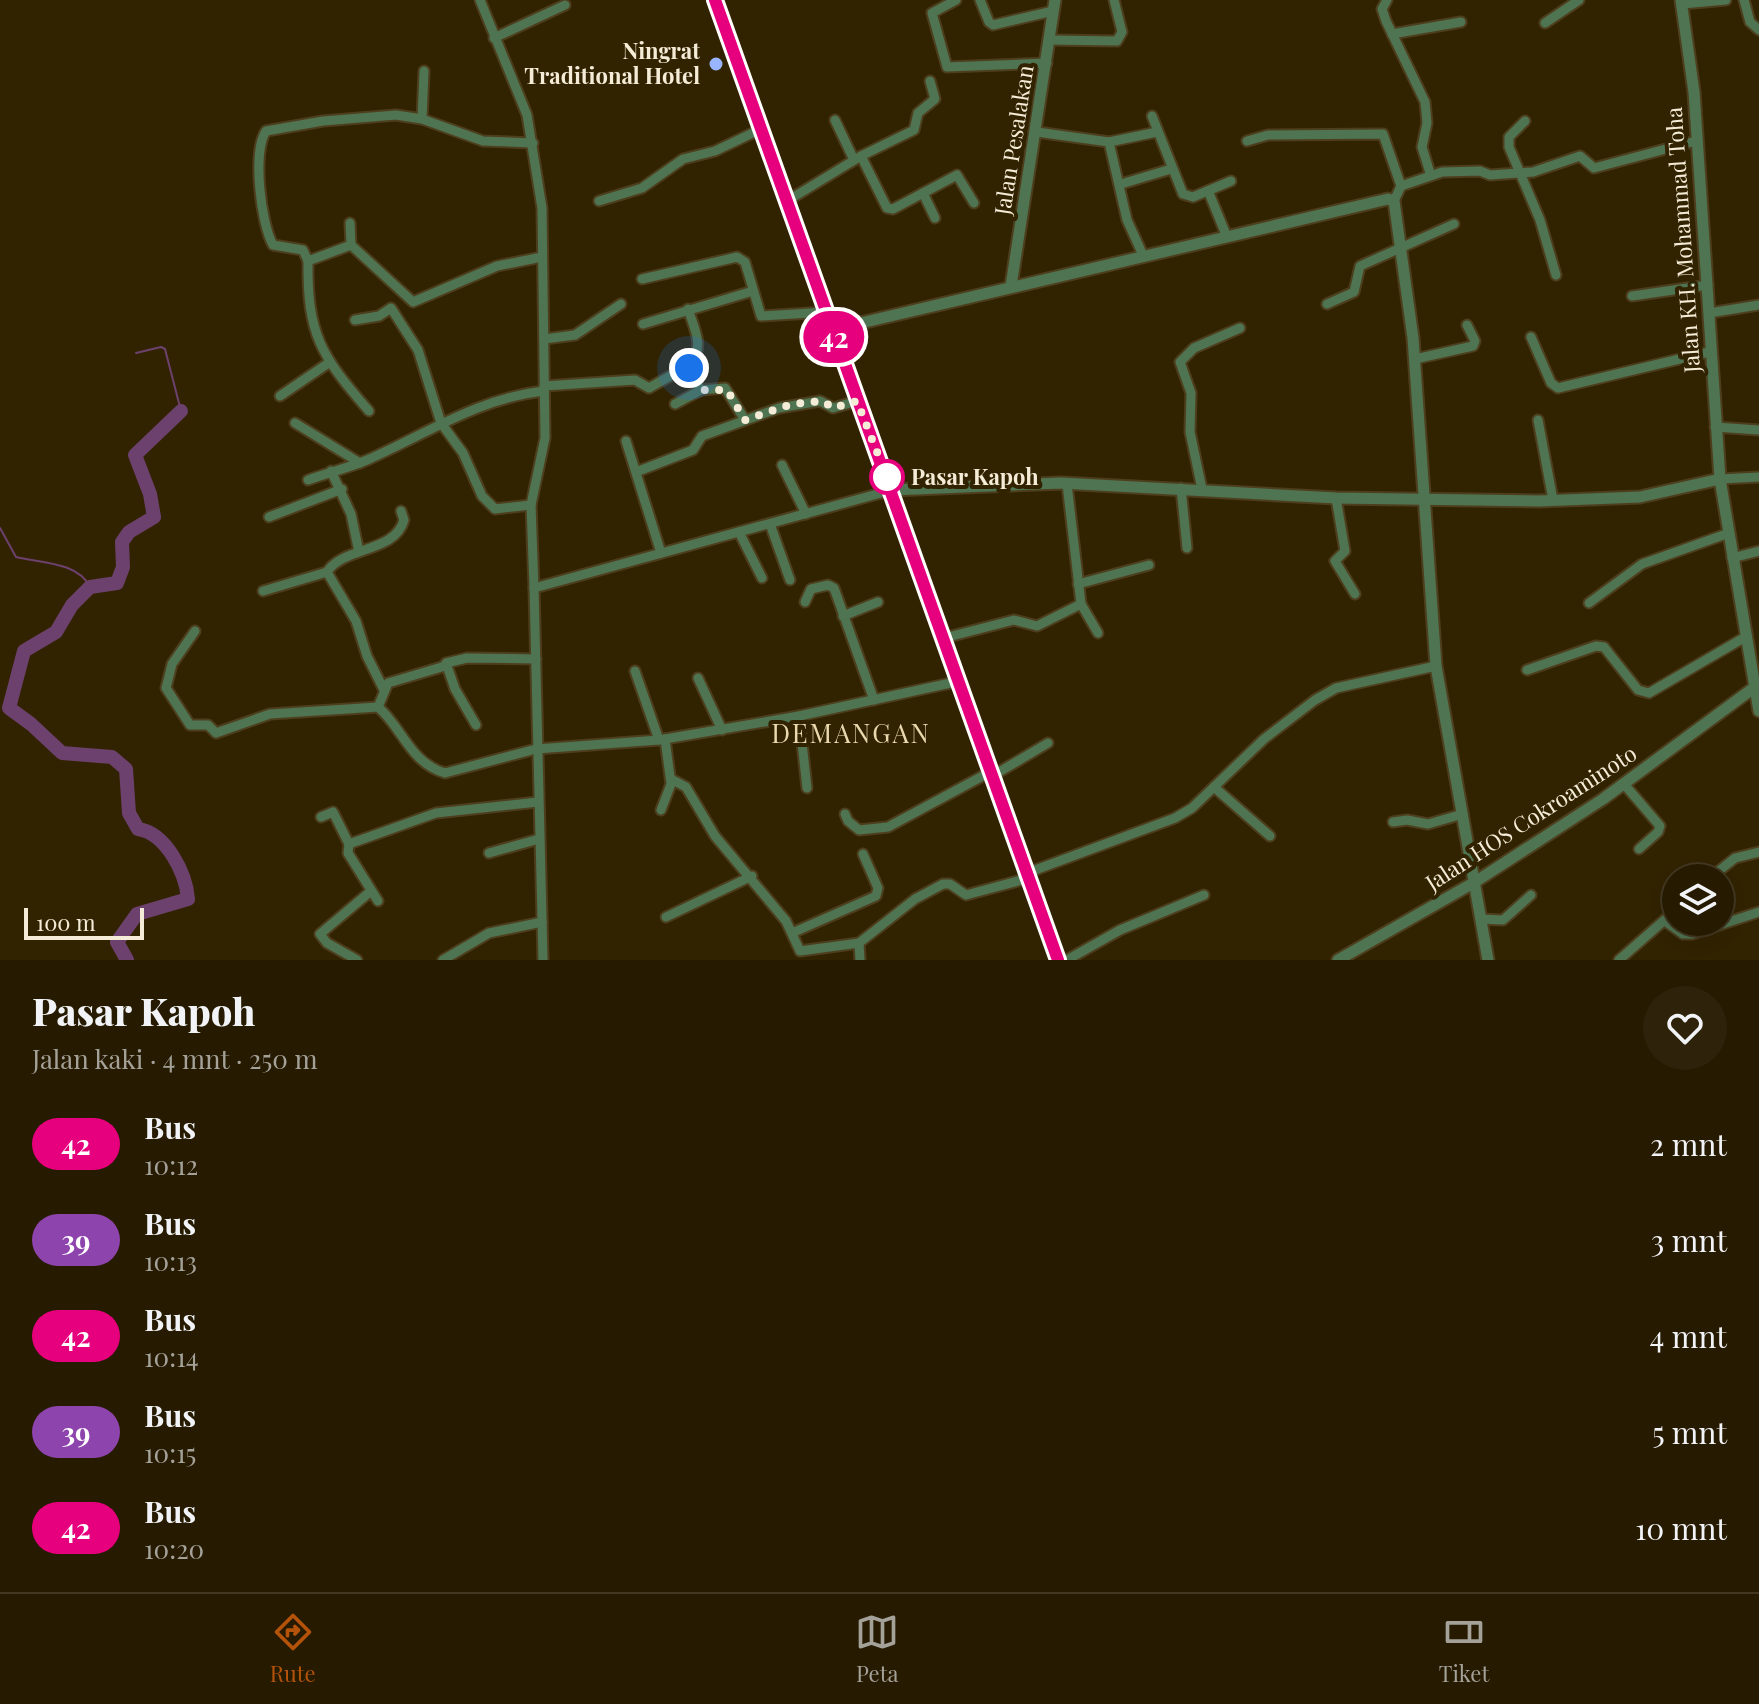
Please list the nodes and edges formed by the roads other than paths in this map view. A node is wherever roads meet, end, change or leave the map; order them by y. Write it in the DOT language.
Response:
graph roads {
  1 [pos="480,0"];
  2 [pos="715,0"];
  3 [pos="956,0"];
  4 [pos="980,0"];
  5 [pos="1114,0"];
  6 [pos="1387,0"];
  7 [pos="1579,0"];
  8 [pos="1726,0"];
  9 [pos="1744,0"];
  10 [pos="1681,2"];
  11 [pos="565,5"];
  12 [pos="1054,5"];
  13 [pos="1461,22"];
  14 [pos="1545,23"];
  15 [pos="1759,30"];
  16 [pos="1392,34"];
  17 [pos="494,38"];
  18 [pos="1050,40"];
  19 [pos="1047,63"];
  20 [pos="424,71"];
  21 [pos="930,81"];
  22 [pos="1152,116"];
  23 [pos="422,119"];
  24 [pos="835,120"];
  25 [pos="1525,121"];
  26 [pos="761,129"];
  27 [pos="1037,132"];
  28 [pos="1157,132"];
  29 [pos="1247,141"];
  30 [pos="1696,141"];
  31 [pos="1109,142"];
  32 [pos="533,143"];
  33 [pos="858,158"];
  34 [pos="1171,169"];
  35 [pos="1430,173"];
  36 [pos="1520,173"];
  37 [pos="1231,181"];
  38 [pos="1121,184"];
  39 [pos="1401,186"];
  40 [pos="923,193"];
  41 [pos="1209,193"];
  42 [pos="599,201"];
  43 [pos="787,201"];
  44 [pos="1394,201"];
  45 [pos="974,203"];
  46 [pos="935,218"];
  47 [pos="350,223"];
  48 [pos="1454,224"];
  49 [pos="1227,237"];
  50 [pos="351,245"];
  51 [pos="1401,250"];
  52 [pos="1143,255"];
  53 [pos="542,257"];
  54 [pos="308,261"];
  55 [pos="1556,275"];
  56 [pos="642,279"];
  57 [pos="1708,285"];
  58 [pos="1011,286"];
  59 [pos="753,291"];
  60 [pos="405,295"];
  61 [pos="1632,296"];
  62 [pos="621,304"];
  63 [pos="1327,304"];
  64 [pos="1759,305"];
  65 [pos="391,308"];
  66 [pos="688,309"];
  67 [pos="826,312"];
  68 [pos="1709,313"];
  69 [pos="355,320"];
  70 [pos="643,324"];
  71 [pos="1467,325"];
  72 [pos="1240,328"];
  73 [pos="831,330"];
  74 [pos="1531,337"];
  75 [pos="544,339"];
  76 [pos="1709,352"];
  77 [pos="1415,359"];
  78 [pos="330,362"];
  79 [pos="688,367"];
  80 [pos="544,388"];
  81 [pos="701,390"];
  82 [pos="280,396"];
  83 [pos="857,401"];
  84 [pos="675,404"];
  85 [pos="369,411"];
  86 [pos="745,420"];
  87 [pos="1538,420"];
  88 [pos="295,423"];
  89 [pos="441,423"];
  90 [pos="1715,427"];
  91 [pos="1759,430"];
  92 [pos="626,441"];
  93 [pos="360,463"];
  94 [pos="782,465"];
  95 [pos="331,471"];
  96 [pos="636,472"];
  97 [pos="1759,477"];
  98 [pos="1720,479"];
  99 [pos="308,480"];
  100 [pos="1067,484"];
  101 [pos="1181,488"];
  102 [pos="342,489"];
  103 [pos="1202,489"];
  104 [pos="892,490"];
  105 [pos="1336,498"];
  106 [pos="1426,498"];
  107 [pos="1553,500"];
  108 [pos="531,505"];
  109 [pos="401,511"];
  110 [pos="806,514"];
  111 [pos="269,517"];
  112 [pos="770,524"];
  113 [pos="739,532"];
  114 [pos="1729,533"];
  115 [pos="1187,548"];
  116 [pos="1759,551"];
  117 [pos="359,552"];
  118 [pos="661,553"];
  119 [pos="1732,558"];
  120 [pos="1149,565"];
  121 [pos="327,572"];
  122 [pos="762,578"];
  123 [pos="790,580"];
  124 [pos="1078,584"];
  125 [pos="534,588"];
  126 [pos="263,591"];
  127 [pos="1355,594"];
  128 [pos="805,602"];
  129 [pos="878,602"];
  130 [pos="1589,603"];
  131 [pos="1081,604"];
  132 [pos="843,616"];
  133 [pos="195,631"];
  134 [pos="1098,633"];
  135 [pos="1747,636"];
  136 [pos="944,638"];
  137 [pos="536,659"];
  138 [pos="445,666"];
  139 [pos="1436,666"];
  140 [pos="1527,670"];
  141 [pos="635,671"];
  142 [pos="698,678"];
  143 [pos="960,681"];
  144 [pos="1755,687"];
  145 [pos="383,688"];
  146 [pos="874,700"];
  147 [pos="1740,701"];
  148 [pos="378,707"];
  149 [pos="1758,708"];
  150 [pos="799,716"];
  151 [pos="476,725"];
  152 [pos="722,730"];
  153 [pos="662,740"];
  154 [pos="1048,743"];
  155 [pos="536,749"];
  156 [pos="993,773"];
  157 [pos="671,779"];
  158 [pos="1624,784"];
  159 [pos="1214,787"];
  160 [pos="807,788"];
  161 [pos="538,802"];
  162 [pos="661,810"];
  163 [pos="845,814"];
  164 [pos="1463,814"];
  165 [pos="321,817"];
  166 [pos="1393,822"];
  167 [pos="1270,836"];
  168 [pos="539,839"];
  169 [pos="349,844"];
  170 [pos="1639,849"];
  171 [pos="1759,852"];
  172 [pos="489,853"];
  173 [pos="863,854"];
  174 [pos="1728,864"];
  175 [pos="752,876"];
  176 [pos="1028,876"];
  177 [pos="1475,882"];
  178 [pos="371,891"];
  179 [pos="1204,895"];
  180 [pos="1531,895"];
  181 [pos="378,901"];
  182 [pos="1759,912"];
  183 [pos="666,917"];
  184 [pos="1481,919"];
  185 [pos="1734,920"];
  186 [pos="542,922"];
  187 [pos="1662,924"];
  188 [pos="792,933"];
  189 [pos="859,943"];
  190 [pos="797,955"];
  191 [pos="357,960"];
  192 [pos="443,960"];
  193 [pos="543,960"];
  194 [pos="860,960"];
  195 [pos="1058,960"];
  196 [pos="1067,960"];
  197 [pos="1338,960"];
  198 [pos="1488,960"];
  199 [pos="1619,960"];
  1 -- 17 [label="street"];
  2 -- 26 [label="main road"];
  3 -- 19 [label="street"];
  4 -- 12 [label="street"];
  5 -- 18 [label="street"];
  6 -- 16 [label="street"];
  7 -- 14 [label="street"];
  8 -- 10 [label="street"];
  9 -- 15 [label="street"];
  10 -- 30 [label="street, Jalan KH. Mohammad Toha"];
  11 -- 17 [label="street"];
  12 -- 18 [label="street, Jalan Pesalakan"];
  13 -- 16 [label="street"];
  16 -- 35 [label="street"];
  17 -- 32 [label="street"];
  18 -- 19 [label="street, Jalan Pesalakan"];
  19 -- 27 [label="street, Jalan Pesalakan"];
  20 -- 23 [label="street"];
  21 -- 33 [label="street"];
  22 -- 28 [label="street"];
  23 -- 32 [label="street"];
  23 -- 54 [label="street"];
  24 -- 33 [label="street"];
  25 -- 36 [label="street"];
  26 -- 42 [label="street"];
  26 -- 43 [label="main road"];
  27 -- 31 [label="street"];
  27 -- 58 [label="street, Jalan Pesalakan"];
  28 -- 31 [label="street"];
  28 -- 34 [label="street"];
  29 -- 39 [label="street"];
  30 -- 36 [label="street"];
  30 -- 57 [label="street, Jalan KH. Mohammad Toha"];
  31 -- 38 [label="street"];
  32 -- 53 [label="street"];
  33 -- 40 [label="street"];
  33 -- 43 [label="street"];
  34 -- 38 [label="street"];
  34 -- 41 [label="street"];
  35 -- 36 [label="street"];
  35 -- 39 [label="street"];
  36 -- 55 [label="street"];
  37 -- 41 [label="street"];
  38 -- 52 [label="street"];
  39 -- 44 [label="street"];
  40 -- 45 [label="street"];
  40 -- 46 [label="street"];
  41 -- 49 [label="street"];
  43 -- 67 [label="main road"];
  44 -- 49 [label="street"];
  44 -- 51 [label="street"];
  47 -- 50 [label="street"];
  48 -- 51 [label="street"];
  49 -- 52 [label="street"];
  50 -- 54 [label="street"];
  50 -- 60 [label="street"];
  51 -- 63 [label="street"];
  51 -- 77 [label="street"];
  52 -- 58 [label="street"];
  53 -- 60 [label="street"];
  53 -- 75 [label="street"];
  54 -- 78 [label="street"];
  56 -- 59 [label="street"];
  57 -- 61 [label="street"];
  57 -- 68 [label="street, Jalan KH. Mohammad Toha"];
  58 -- 73 [label="street"];
  59 -- 66 [label="street"];
  59 -- 67 [label="street"];
  60 -- 65 [label="street"];
  62 -- 75 [label="street"];
  64 -- 68 [label="street"];
  65 -- 69 [label="street"];
  65 -- 89 [label="street"];
  66 -- 70 [label="street"];
  66 -- 79 [label="street"];
  67 -- 73 [label="main road"];
  68 -- 76 [label="street, Jalan KH. Mohammad Toha"];
  71 -- 77 [label="street"];
  72 -- 103 [label="street"];
  73 -- 83 [label="main road"];
  74 -- 76 [label="street"];
  75 -- 80 [label="street"];
  76 -- 90 [label="street, Jalan KH. Mohammad Toha"];
  77 -- 106 [label="street"];
  78 -- 82 [label="street"];
  78 -- 85 [label="street"];
  79 -- 80 [label="street"];
  79 -- 81 [label="street"];
  80 -- 89 [label="street"];
  80 -- 108 [label="street"];
  81 -- 84 [label="street"];
  81 -- 86 [label="street"];
  83 -- 86 [label="street"];
  83 -- 104 [label="main road"];
  86 -- 96 [label="street"];
  87 -- 107 [label="street"];
  88 -- 93 [label="street"];
  89 -- 93 [label="street"];
  89 -- 108 [label="street"];
  90 -- 91 [label="street"];
  90 -- 98 [label="street, Jalan KH. Mohammad Toha"];
  92 -- 96 [label="street"];
  93 -- 95 [label="street"];
  94 -- 110 [label="street"];
  95 -- 99 [label="street"];
  95 -- 102 [label="street"];
  96 -- 118 [label="street"];
  97 -- 98 [label="street"];
  98 -- 107 [label="street"];
  98 -- 114 [label="street, Jalan KH. Mohammad Toha"];
  100 -- 101 [label="street"];
  100 -- 104 [label="street"];
  100 -- 124 [label="street"];
  101 -- 103 [label="street"];
  101 -- 115 [label="street"];
  102 -- 111 [label="street"];
  102 -- 117 [label="street"];
  103 -- 105 [label="street"];
  104 -- 110 [label="street"];
  104 -- 136 [label="main road"];
  105 -- 106 [label="street"];
  105 -- 127 [label="street"];
  106 -- 107 [label="street"];
  106 -- 139 [label="street"];
  108 -- 125 [label="street"];
  109 -- 117 [label="street"];
  110 -- 112 [label="street"];
  112 -- 113 [label="street"];
  112 -- 123 [label="street"];
  113 -- 118 [label="street"];
  113 -- 122 [label="street"];
  114 -- 119 [label="street, Jalan KH. Mohammad Toha"];
  114 -- 130 [label="street"];
  116 -- 119 [label="street"];
  117 -- 121 [label="street"];
  118 -- 125 [label="street"];
  119 -- 135 [label="street, Jalan KH. Mohammad Toha"];
  120 -- 124 [label="street"];
  121 -- 126 [label="street"];
  121 -- 145 [label="street"];
  124 -- 131 [label="street"];
  125 -- 137 [label="street"];
  128 -- 132 [label="street"];
  129 -- 132 [label="street"];
  131 -- 134 [label="street"];
  131 -- 136 [label="street"];
  132 -- 146 [label="street"];
  133 -- 148 [label="street"];
  135 -- 140 [label="street"];
  135 -- 144 [label="street, Jalan KH. Mohammad Toha"];
  136 -- 143 [label="main road"];
  137 -- 138 [label="street"];
  137 -- 155 [label="street"];
  138 -- 145 [label="street"];
  138 -- 151 [label="street"];
  139 -- 159 [label="street"];
  139 -- 164 [label="street"];
  141 -- 153 [label="street"];
  142 -- 152 [label="street"];
  143 -- 146 [label="street"];
  143 -- 156 [label="main road"];
  144 -- 147 [label="street, Jalan HOS Cokroaminoto"];
  144 -- 149 [label="street, Jalan KH. Mohammad Toha"];
  145 -- 148 [label="street"];
  146 -- 150 [label="street"];
  147 -- 149 [label="street"];
  147 -- 158 [label="street, Jalan HOS Cokroaminoto"];
  148 -- 155 [label="street"];
  150 -- 152 [label="street"];
  150 -- 160 [label="street"];
  152 -- 153 [label="street"];
  153 -- 155 [label="street"];
  153 -- 157 [label="street"];
  154 -- 156 [label="street"];
  155 -- 161 [label="street"];
  156 -- 163 [label="street"];
  156 -- 176 [label="main road"];
  157 -- 162 [label="street"];
  157 -- 175 [label="street"];
  158 -- 170 [label="street"];
  158 -- 177 [label="street, Jalan HOS Cokroaminoto"];
  159 -- 167 [label="street"];
  159 -- 176 [label="street"];
  161 -- 168 [label="street"];
  161 -- 169 [label="street"];
  164 -- 166 [label="street"];
  164 -- 177 [label="street"];
  165 -- 169 [label="street"];
  168 -- 172 [label="street"];
  168 -- 186 [label="street"];
  169 -- 178 [label="street"];
  171 -- 174 [label="street"];
  173 -- 188 [label="street"];
  175 -- 183 [label="street"];
  175 -- 188 [label="street"];
  176 -- 189 [label="street"];
  176 -- 195 [label="main road"];
  177 -- 184 [label="street"];
  177 -- 197 [label="street, Jalan HOS Cokroaminoto"];
  178 -- 181 [label="street"];
  178 -- 191 [label="street"];
  179 -- 196 [label="street"];
  180 -- 184 [label="street"];
  182 -- 185 [label="street"];
  184 -- 198 [label="street"];
  186 -- 192 [label="street"];
  186 -- 193 [label="street"];
  187 -- 199 [label="street"];
  188 -- 190 [label="street"];
  189 -- 190 [label="street"];
  189 -- 194 [label="street"];
}
